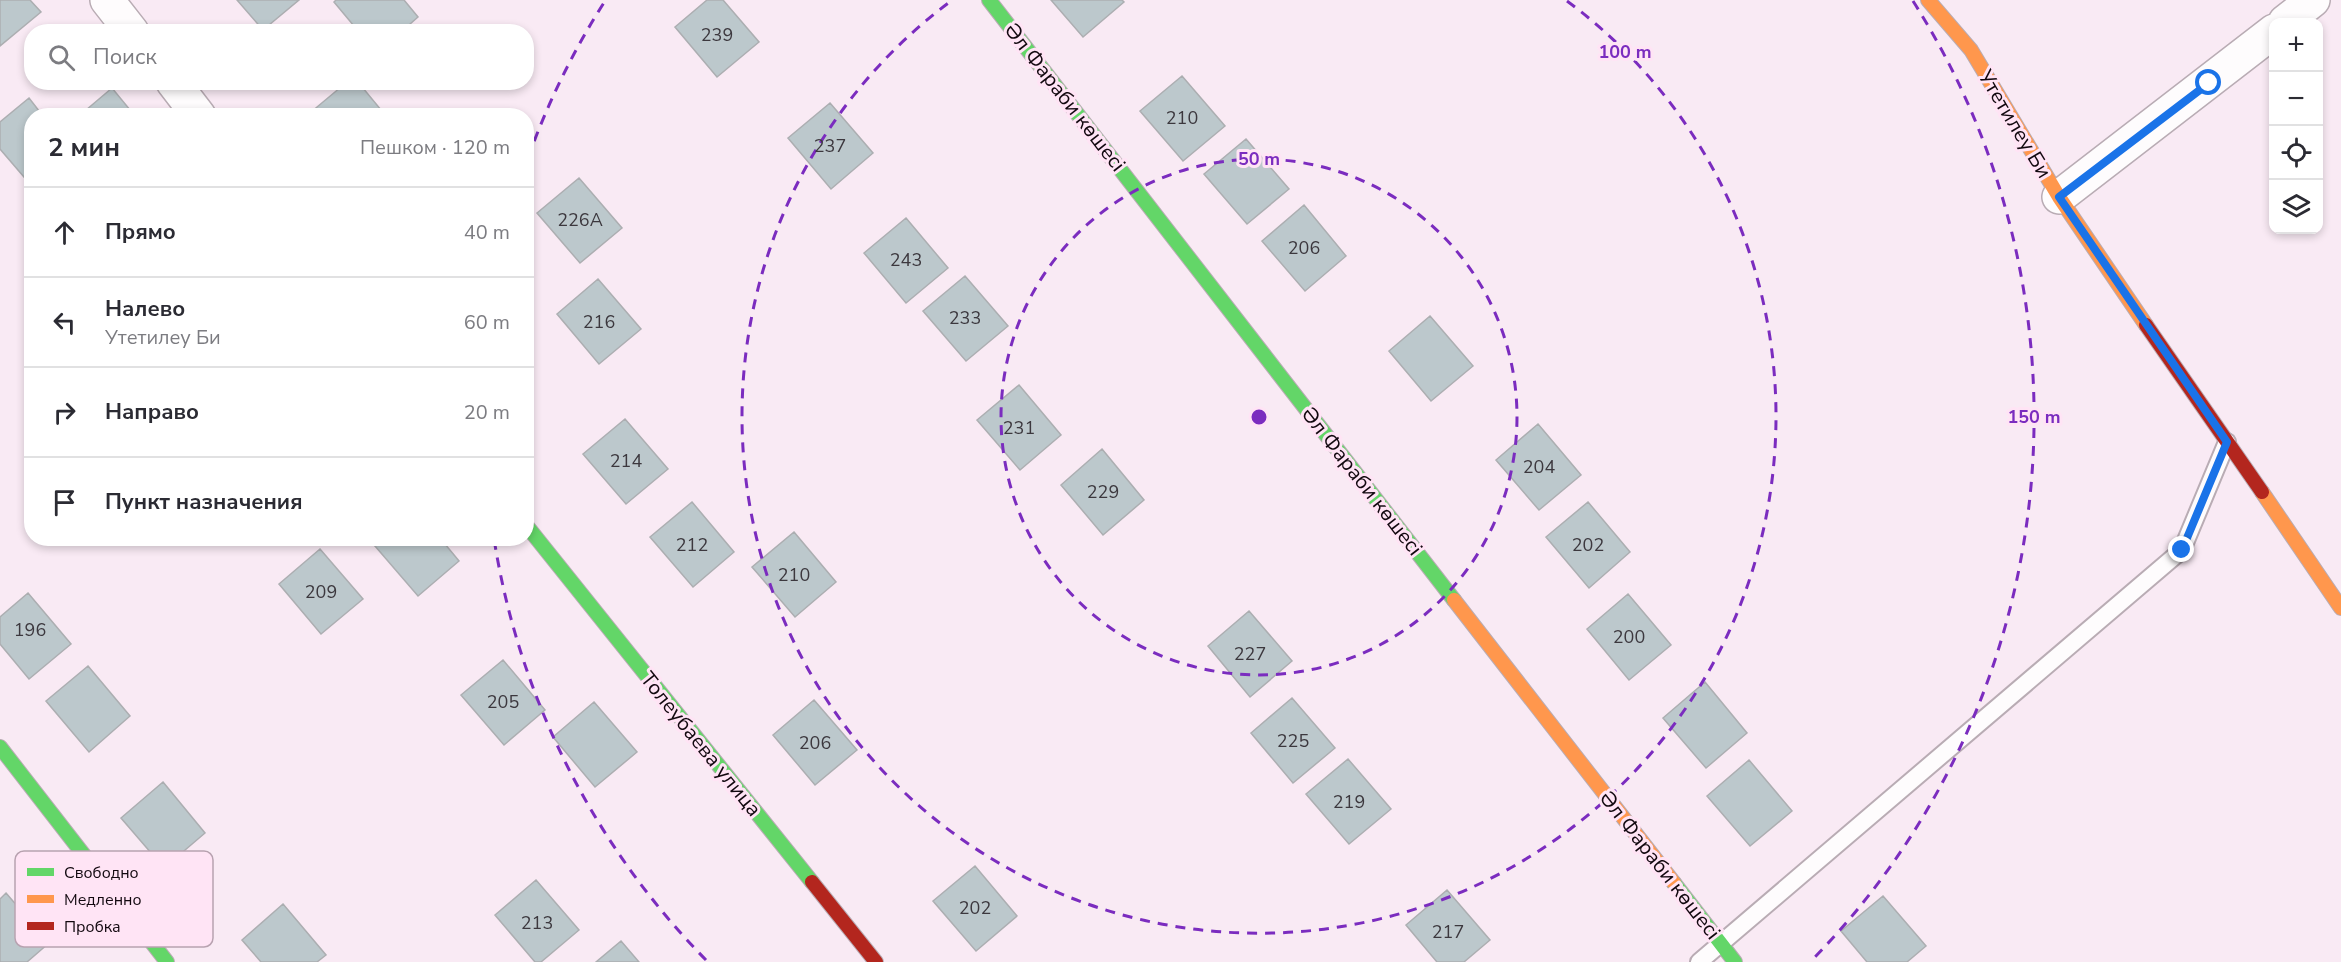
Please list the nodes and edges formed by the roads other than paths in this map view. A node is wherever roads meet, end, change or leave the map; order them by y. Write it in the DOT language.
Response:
graph roads {
  1 [pos="107,0"];
  2 [pos="989,0"];
  3 [pos="1929,0"];
  4 [pos="2313,0"];
  5 [pos="2290,18"];
  6 [pos="126,24"];
  7 [pos="2269,35"];
  8 [pos="179,90"];
  9 [pos="193,108"];
  10 [pos="2059,197"];
  11 [pos="2227,442"];
  12 [pos="534,535"];
  13 [pos="2341,608"];
  14 [pos="0,747"];
  15 [pos="81,851"];
  16 [pos="1721,944"];
  17 [pos="155,947"];
  18 [pos="167,962"];
  19 [pos="876,962"];
  20 [pos="1699,962"];
  21 [pos="1735,962"];
  1 -- 6 [label="street"];
  2 -- 16 [label="street, Әл Фараби көшесі"];
  3 -- 10 [label="street, Утетилеу Би"];
  4 -- 5 [label="street"];
  7 -- 10 [label="street"];
  8 -- 9 [label="street"];
  10 -- 11 [label="street, Утетилеу Би"];
  11 -- 13 [label="street, Утетилеу Би"];
  11 -- 16 [label="lane"];
  12 -- 19 [label="street, Толеубаева улица"];
  14 -- 15 [label="street"];
  16 -- 20 [label="lane"];
  16 -- 21 [label="street, Әл Фараби көшесі"];
  17 -- 18 [label="street"];
}
